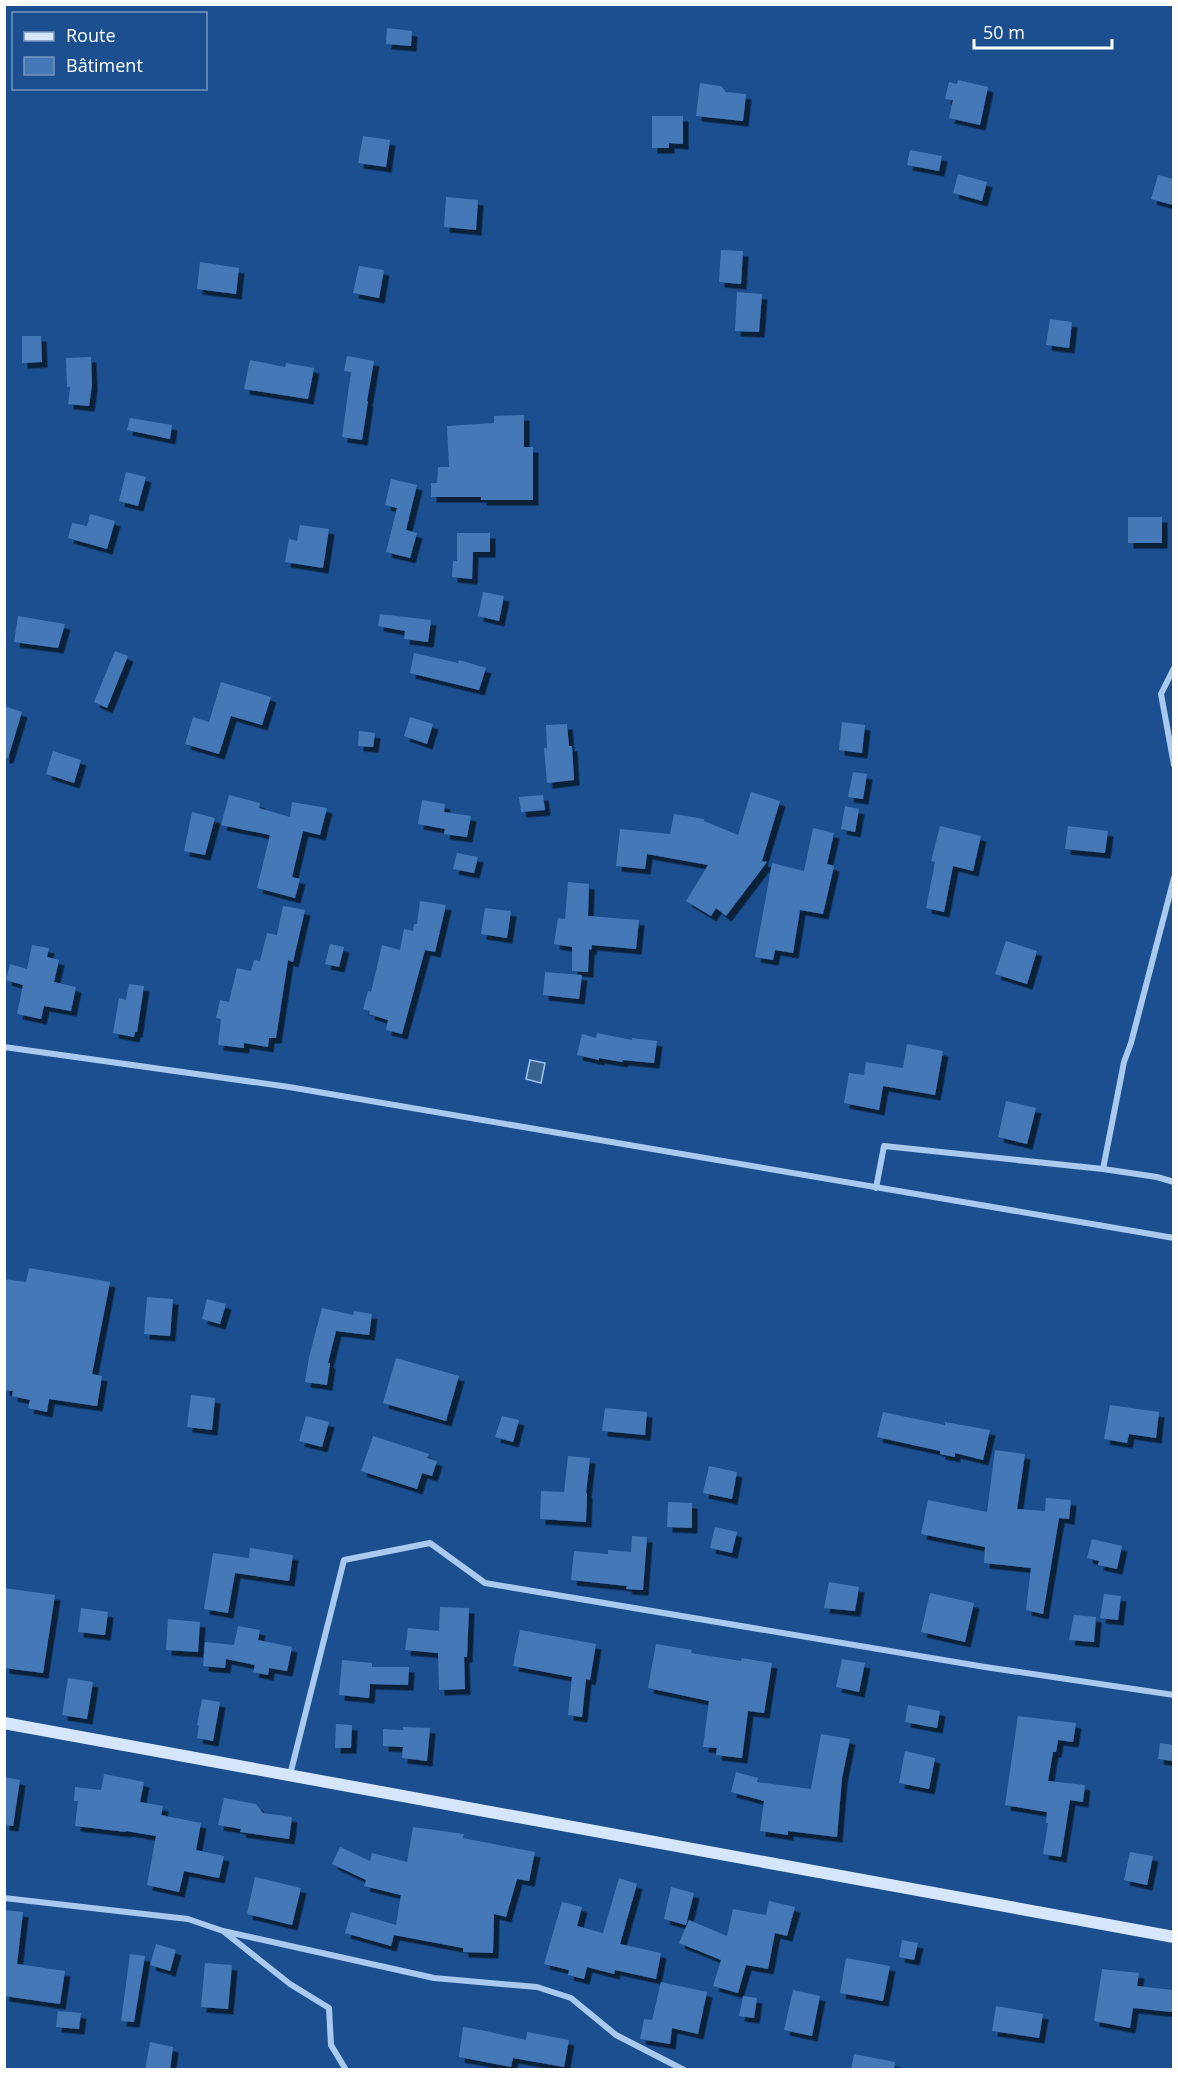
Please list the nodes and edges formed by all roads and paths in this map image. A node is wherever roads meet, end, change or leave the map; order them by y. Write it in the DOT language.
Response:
graph roads {
  1 [pos="1173,668"];
  2 [pos="1173,765"];
  3 [pos="1173,878"];
  4 [pos="4,1047"];
  5 [pos="1103,1169"];
  6 [pos="1173,1182"];
  7 [pos="876,1188"];
  8 [pos="1173,1238"];
  9 [pos="1173,1695"];
  10 [pos="4,1723"];
  11 [pos="290,1775"];
  12 [pos="4,1898"];
  13 [pos="223,1931"];
  14 [pos="1173,1937"];
  15 [pos="346,2070"];
  16 [pos="684,2070"];
  1 -- 2 [label="street"];
  3 -- 5 [label="street"];
  4 -- 7 [label="street"];
  5 -- 6 [label="street"];
  5 -- 7 [label="street"];
  7 -- 8 [label="street"];
  9 -- 11 [label="street"];
  10 -- 11 [label="street"];
  11 -- 14 [label="street"];
  12 -- 13 [label="street"];
  13 -- 15 [label="street"];
  13 -- 16 [label="street"];
}
